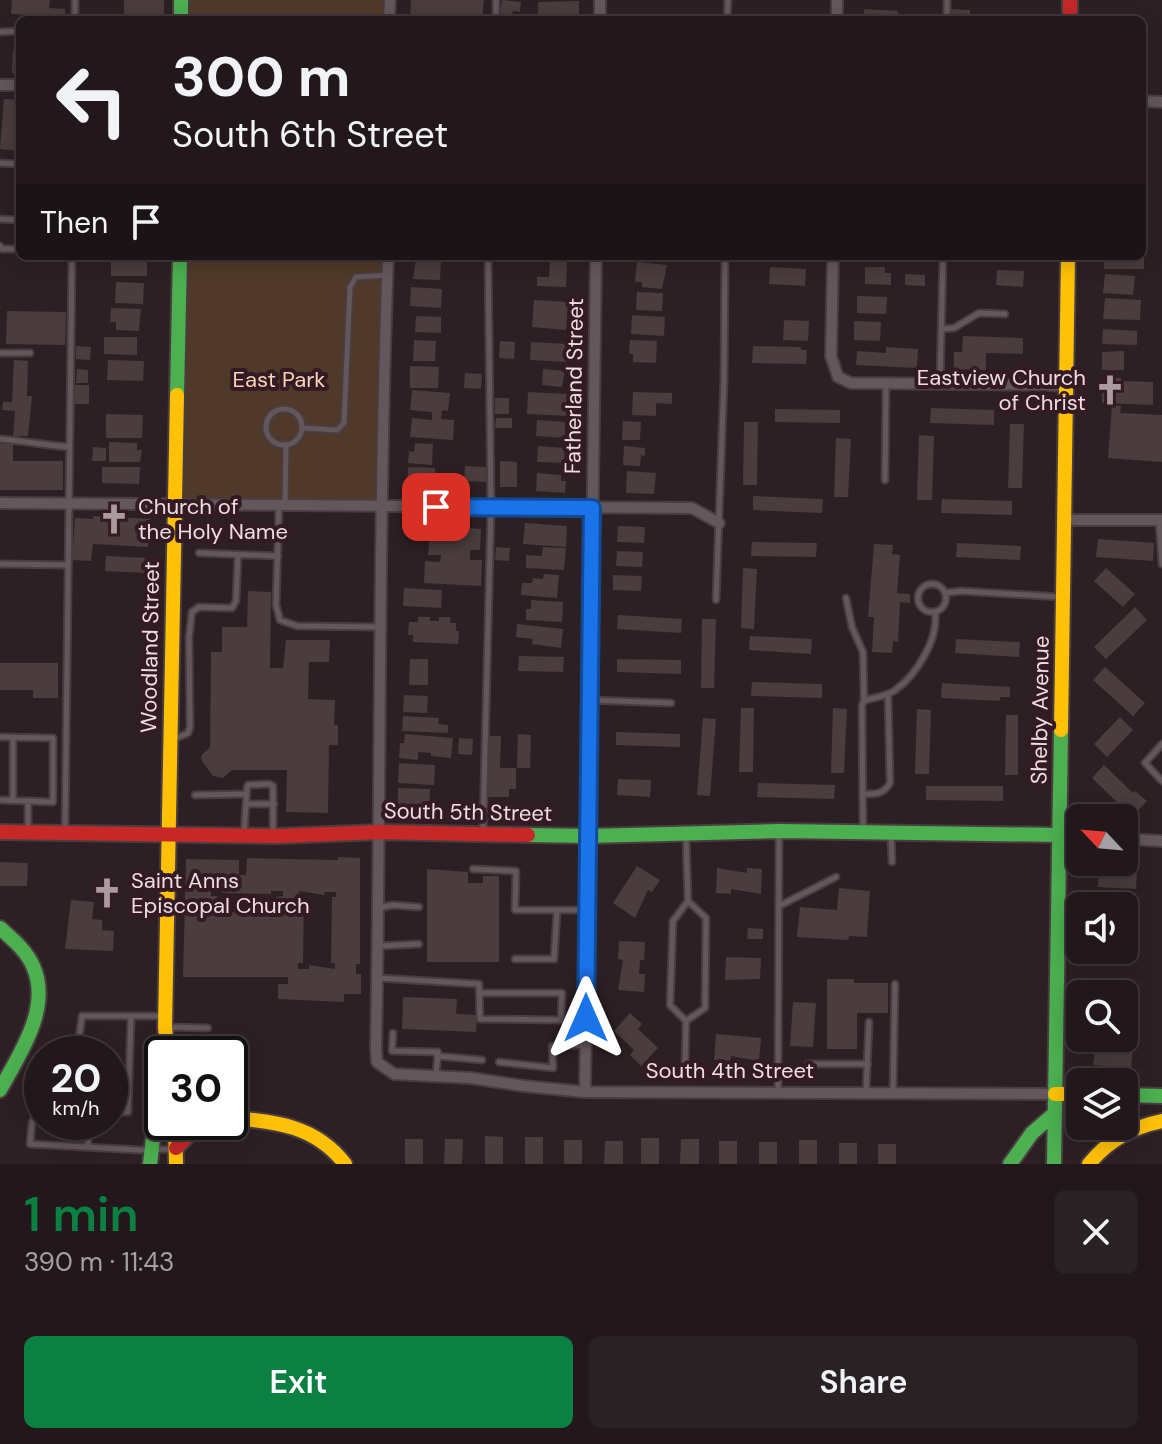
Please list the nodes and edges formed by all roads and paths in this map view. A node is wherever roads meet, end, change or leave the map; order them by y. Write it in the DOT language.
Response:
graph roads {
  1 [pos="72,260"];
  2 [pos="180,260"];
  3 [pos="388,260"];
  4 [pos="488,260"];
  5 [pos="596,260"];
  6 [pos="725,260"];
  7 [pos="833,260"];
  8 [pos="943,260"];
  9 [pos="1068,260"];
  10 [pos="388,275"];
  11 [pos="1005,314"];
  12 [pos="941,329"];
  13 [pos="0,353"];
  14 [pos="30,353"];
  15 [pos="886,383"];
  16 [pos="940,384"];
  17 [pos="1068,385"];
  18 [pos="302,428"];
  19 [pos="0,439"];
  20 [pos="286,445"];
  21 [pos="69,447"];
  22 [pos="885,480"];
  23 [pos="0,503"];
  24 [pos="68,503"];
  25 [pos="174,503"];
  26 [pos="282,506"];
  27 [pos="380,507"];
  28 [pos="491,507"];
  29 [pos="592,508"];
  30 [pos="1064,520"];
  31 [pos="1160,520"];
  32 [pos="719,523"];
  33 [pos="199,553"];
  34 [pos="238,555"];
  35 [pos="278,556"];
  36 [pos="0,564"];
  37 [pos="1162,564"];
  38 [pos="67,565"];
  39 [pos="945,593"];
  40 [pos="1063,597"];
  41 [pos="846,598"];
  42 [pos="716,600"];
  43 [pos="935,612"];
  44 [pos="379,627"];
  45 [pos="888,694"];
  46 [pos="589,700"];
  47 [pos="864,701"];
  48 [pos="671,703"];
  49 [pos="0,737"];
  50 [pos="13,737"];
  51 [pos="171,741"];
  52 [pos="1162,744"];
  53 [pos="1162,781"];
  54 [pos="246,794"];
  55 [pos="863,794"];
  56 [pos="195,795"];
  57 [pos="0,800"];
  58 [pos="13,801"];
  59 [pos="28,801"];
  60 [pos="246,804"];
  61 [pos="274,804"];
  62 [pos="779,831"];
  63 [pos="0,832"];
  64 [pos="28,832"];
  65 [pos="380,832"];
  66 [pos="686,832"];
  67 [pos="863,832"];
  68 [pos="65,833"];
  69 [pos="891,833"];
  70 [pos="169,834"];
  71 [pos="483,834"];
  72 [pos="243,835"];
  73 [pos="1060,835"];
  74 [pos="273,836"];
  75 [pos="589,836"];
  76 [pos="1066,836"];
  77 [pos="1138,840"];
  78 [pos="1162,841"];
  79 [pos="892,862"];
  80 [pos="473,869"];
  81 [pos="836,877"];
  82 [pos="688,901"];
  83 [pos="779,906"];
  84 [pos="419,907"];
  85 [pos="377,908"];
  86 [pos="587,909"];
  87 [pos="557,911"];
  88 [pos="0,928"];
  89 [pos="419,944"];
  90 [pos="377,946"];
  91 [pos="515,959"];
  92 [pos="377,978"];
  93 [pos="895,984"];
  94 [pos="479,993"];
  95 [pos="131,1017"];
  96 [pos="686,1021"];
  97 [pos="869,1022"];
  98 [pos="208,1028"];
  99 [pos="393,1033"];
  100 [pos="79,1036"];
  101 [pos="163,1036"];
  102 [pos="166,1036"];
  103 [pos="174,1036"];
  104 [pos="586,1045"];
  105 [pos="437,1056"];
  106 [pos="482,1060"];
  107 [pos="499,1062"];
  108 [pos="808,1064"];
  109 [pos="868,1064"];
  110 [pos="685,1066"];
  111 [pos="436,1077"];
  112 [pos="0,1090"];
  113 [pos="585,1092"];
  114 [pos="778,1092"];
  115 [pos="866,1093"];
  116 [pos="893,1093"];
  117 [pos="1055,1094"];
  118 [pos="1066,1094"];
  119 [pos="1138,1095"];
  120 [pos="1162,1096"];
  121 [pos="128,1112"];
  122 [pos="1054,1114"];
  123 [pos="248,1119"];
  124 [pos="1162,1121"];
  125 [pos="30,1140"];
  126 [pos="88,1140"];
  127 [pos="176,1140"];
  128 [pos="184,1140"];
  129 [pos="88,1147"];
  130 [pos="176,1148"];
  131 [pos="151,1157"];
  132 [pos="176,1164"];
  133 [pos="345,1164"];
  134 [pos="1010,1164"];
  135 [pos="1054,1164"];
  136 [pos="1089,1164"];
  1 -- 21 [label="lane"];
  2 -- 25 [label="main road, Woodland Street"];
  3 -- 10 [label="street"];
  4 -- 28 [label="lane"];
  5 -- 29 [label="street, Fatherland Street"];
  6 -- 32 [label="lane"];
  7 -- 15 [label="street"];
  8 -- 12 [label="lane"];
  9 -- 17 [label="main road, Shelby Avenue"];
  10 -- 18 [label="lane"];
  10 -- 27 [label="street"];
  11 -- 12 [label="lane"];
  12 -- 16 [label="lane"];
  13 -- 14 [label="lane"];
  15 -- 16 [label="street"];
  15 -- 22 [label="lane"];
  16 -- 17 [label="street"];
  17 -- 30 [label="main road, Shelby Avenue"];
  18 -- 20 [label="lane"];
  18 -- 20 [label="lane"];
  19 -- 21 [label="lane"];
  20 -- 26 [label="lane"];
  21 -- 24 [label="lane"];
  23 -- 24 [label="street"];
  24 -- 25 [label="street"];
  24 -- 38 [label="lane"];
  25 -- 26 [label="street"];
  25 -- 51 [label="main road, Woodland Street"];
  26 -- 27 [label="street"];
  26 -- 35 [label="lane"];
  27 -- 28 [label="street"];
  27 -- 44 [label="street"];
  28 -- 29 [label="street"];
  28 -- 71 [label="lane"];
  29 -- 32 [label="street"];
  29 -- 46 [label="street, Fatherland Street"];
  30 -- 31 [label="street"];
  30 -- 40 [label="main road, Shelby Avenue"];
  31 -- 37 [label="lane"];
  32 -- 42 [label="lane"];
  33 -- 34 [label="lane"];
  34 -- 35 [label="lane"];
  34 -- 51 [label="lane"];
  35 -- 44 [label="lane"];
  36 -- 38 [label="lane"];
  38 -- 68 [label="lane"];
  39 -- 40 [label="lane"];
  39 -- 43 [label="lane"];
  39 -- 43 [label="lane"];
  40 -- 73 [label="main road, Shelby Avenue"];
  41 -- 47 [label="lane"];
  43 -- 45 [label="lane"];
  44 -- 65 [label="street"];
  45 -- 47 [label="lane"];
  45 -- 55 [label="lane"];
  46 -- 48 [label="lane"];
  46 -- 75 [label="street, Fatherland Street"];
  47 -- 55 [label="lane"];
  49 -- 50 [label="lane"];
  50 -- 58 [label="lane"];
  50 -- 59 [label="lane"];
  51 -- 70 [label="main road, Woodland Street"];
  52 -- 53 [label="lane"];
  54 -- 56 [label="lane"];
  54 -- 60 [label="lane"];
  54 -- 61 [label="lane"];
  55 -- 67 [label="lane"];
  57 -- 58 [label="lane"];
  58 -- 59 [label="lane"];
  59 -- 64 [label="lane"];
  60 -- 61 [label="lane"];
  60 -- 72 [label="lane"];
  61 -- 74 [label="lane"];
  62 -- 66 [label="main road, South 5th Street"];
  62 -- 67 [label="main road, South 5th Street"];
  62 -- 83 [label="lane"];
  63 -- 64 [label="main road, South 5th Street"];
  64 -- 68 [label="main road, South 5th Street"];
  65 -- 71 [label="main road, South 5th Street"];
  65 -- 74 [label="main road, South 5th Street"];
  65 -- 85 [label="street"];
  66 -- 75 [label="main road, South 5th Street"];
  66 -- 82 [label="lane"];
  67 -- 69 [label="main road, South 5th Street"];
  68 -- 70 [label="main road, South 5th Street"];
  69 -- 73 [label="main road, South 5th Street"];
  69 -- 79 [label="lane"];
  70 -- 72 [label="main road, South 5th Street"];
  70 -- 102 [label="main road, Woodland Street"];
  71 -- 75 [label="main road, South 5th Street"];
  72 -- 74 [label="main road, South 5th Street"];
  73 -- 76 [label="street, South 5th Street"];
  73 -- 117 [label="main road, Shelby Avenue"];
  75 -- 86 [label="street, Fatherland Street"];
  77 -- 78 [label="street"];
  80 -- 87 [label="lane"];
  81 -- 83 [label="lane"];
  82 -- 96 [label="lane"];
  82 -- 96 [label="lane"];
  83 -- 114 [label="lane"];
  84 -- 85 [label="lane"];
  85 -- 90 [label="street"];
  86 -- 87 [label="lane"];
  86 -- 104 [label="street, Fatherland Street"];
  87 -- 91 [label="lane"];
  88 -- 112 [label="main road"];
  89 -- 90 [label="lane"];
  90 -- 92 [label="street"];
  92 -- 94 [label="lane"];
  92 -- 111 [label="street, South 4th Street"];
  93 -- 116 [label="lane"];
  94 -- 94 [label="lane"];
  95 -- 100 [label="lane"];
  95 -- 101 [label="lane"];
  95 -- 121 [label="lane"];
  96 -- 110 [label="lane"];
  97 -- 109 [label="lane"];
  98 -- 103 [label="lane"];
  99 -- 105 [label="lane"];
  104 -- 107 [label="lane"];
  104 -- 113 [label="street, Fatherland Street"];
  105 -- 106 [label="lane"];
  105 -- 111 [label="lane"];
  108 -- 109 [label="lane"];
  109 -- 115 [label="lane"];
  111 -- 113 [label="street, South 4th Street"];
  113 -- 114 [label="street, South 4th Street"];
  114 -- 115 [label="street, South 4th Street"];
  115 -- 116 [label="street, South 4th Street"];
  116 -- 117 [label="street, South 4th Street"];
  117 -- 118 [label="main road, South 4th Street"];
  117 -- 122 [label="main road, Shelby Avenue"];
  119 -- 120 [label="main road"];
  122 -- 134 [label="main road"];
  122 -- 135 [label="main road, Shelby Avenue"];
  123 -- 133 [label="main road"];
  124 -- 136 [label="main road"];
  125 -- 129 [label="lane"];
  126 -- 129 [label="lane"];
  127 -- 130 [label="main road"];
  128 -- 130 [label="main road"];
  129 -- 131 [label="lane"];
  130 -- 131 [label="lane"];
  130 -- 132 [label="main road"];
}
